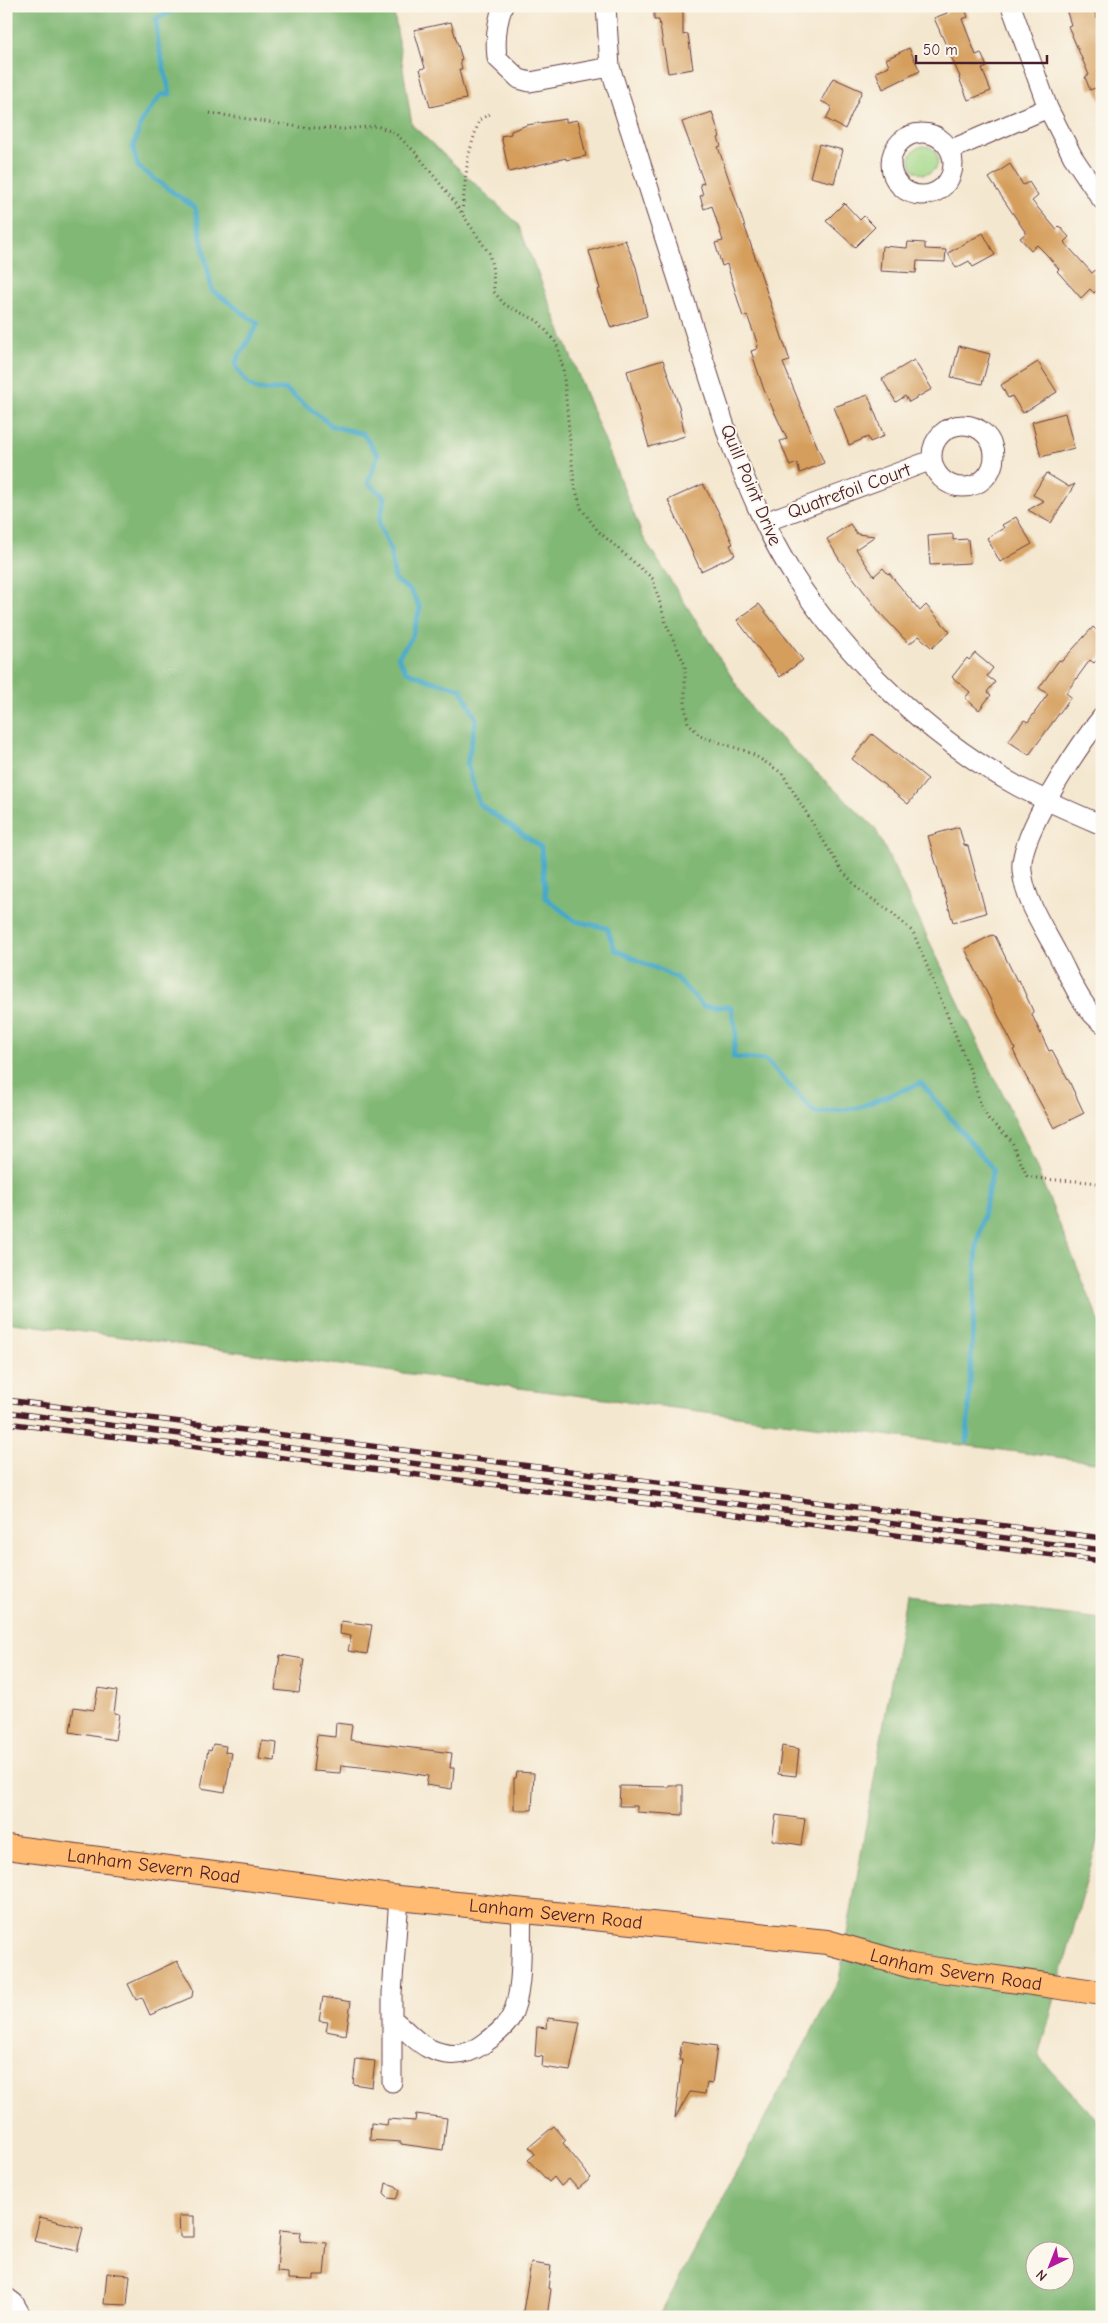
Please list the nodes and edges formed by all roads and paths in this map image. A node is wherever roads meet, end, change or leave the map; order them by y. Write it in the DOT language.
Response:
graph roads {
  1 [pos="503,6"];
  2 [pos="606,6"];
  3 [pos="1011,6"];
  4 [pos="610,67"];
  5 [pos="1048,108"];
  6 [pos="210,112"];
  7 [pos="492,113"];
  8 [pos="950,150"];
  9 [pos="1102,200"];
  10 [pos="462,213"];
  11 [pos="932,460"];
  12 [pos="765,522"];
  13 [pos="1102,717"];
  14 [pos="1046,801"];
  15 [pos="1102,825"];
  16 [pos="1102,1023"];
  17 [pos="1102,1184"];
  18 [pos="6,1847"];
  19 [pos="399,1898"];
  20 [pos="522,1910"];
  21 [pos="1102,1993"];
  22 [pos="392,2019"];
  23 [pos="392,2082"];
  24 [pos="6,2297"];
  25 [pos="22,2317"];
  1 -- 4 [label="street"];
  2 -- 4 [label="street, Quill Point Drive"];
  3 -- 5 [label="street"];
  4 -- 12 [label="street, Quill Point Drive"];
  5 -- 8 [label="street"];
  5 -- 9 [label="street"];
  6 -- 10 [label="path"];
  7 -- 10 [label="path"];
  10 -- 17 [label="path"];
  11 -- 12 [label="street, Quatrefoil Court"];
  12 -- 14 [label="street, Quill Point Drive"];
  13 -- 14 [label="street"];
  14 -- 15 [label="street, Quill Point Drive"];
  14 -- 16 [label="street"];
  18 -- 19 [label="main road, Lanham Severn Road"];
  19 -- 20 [label="main road, Lanham Severn Road"];
  19 -- 22 [label="street"];
  20 -- 21 [label="main road, Lanham Severn Road"];
  20 -- 22 [label="street"];
  22 -- 23 [label="street"];
  24 -- 25 [label="street"];
}
